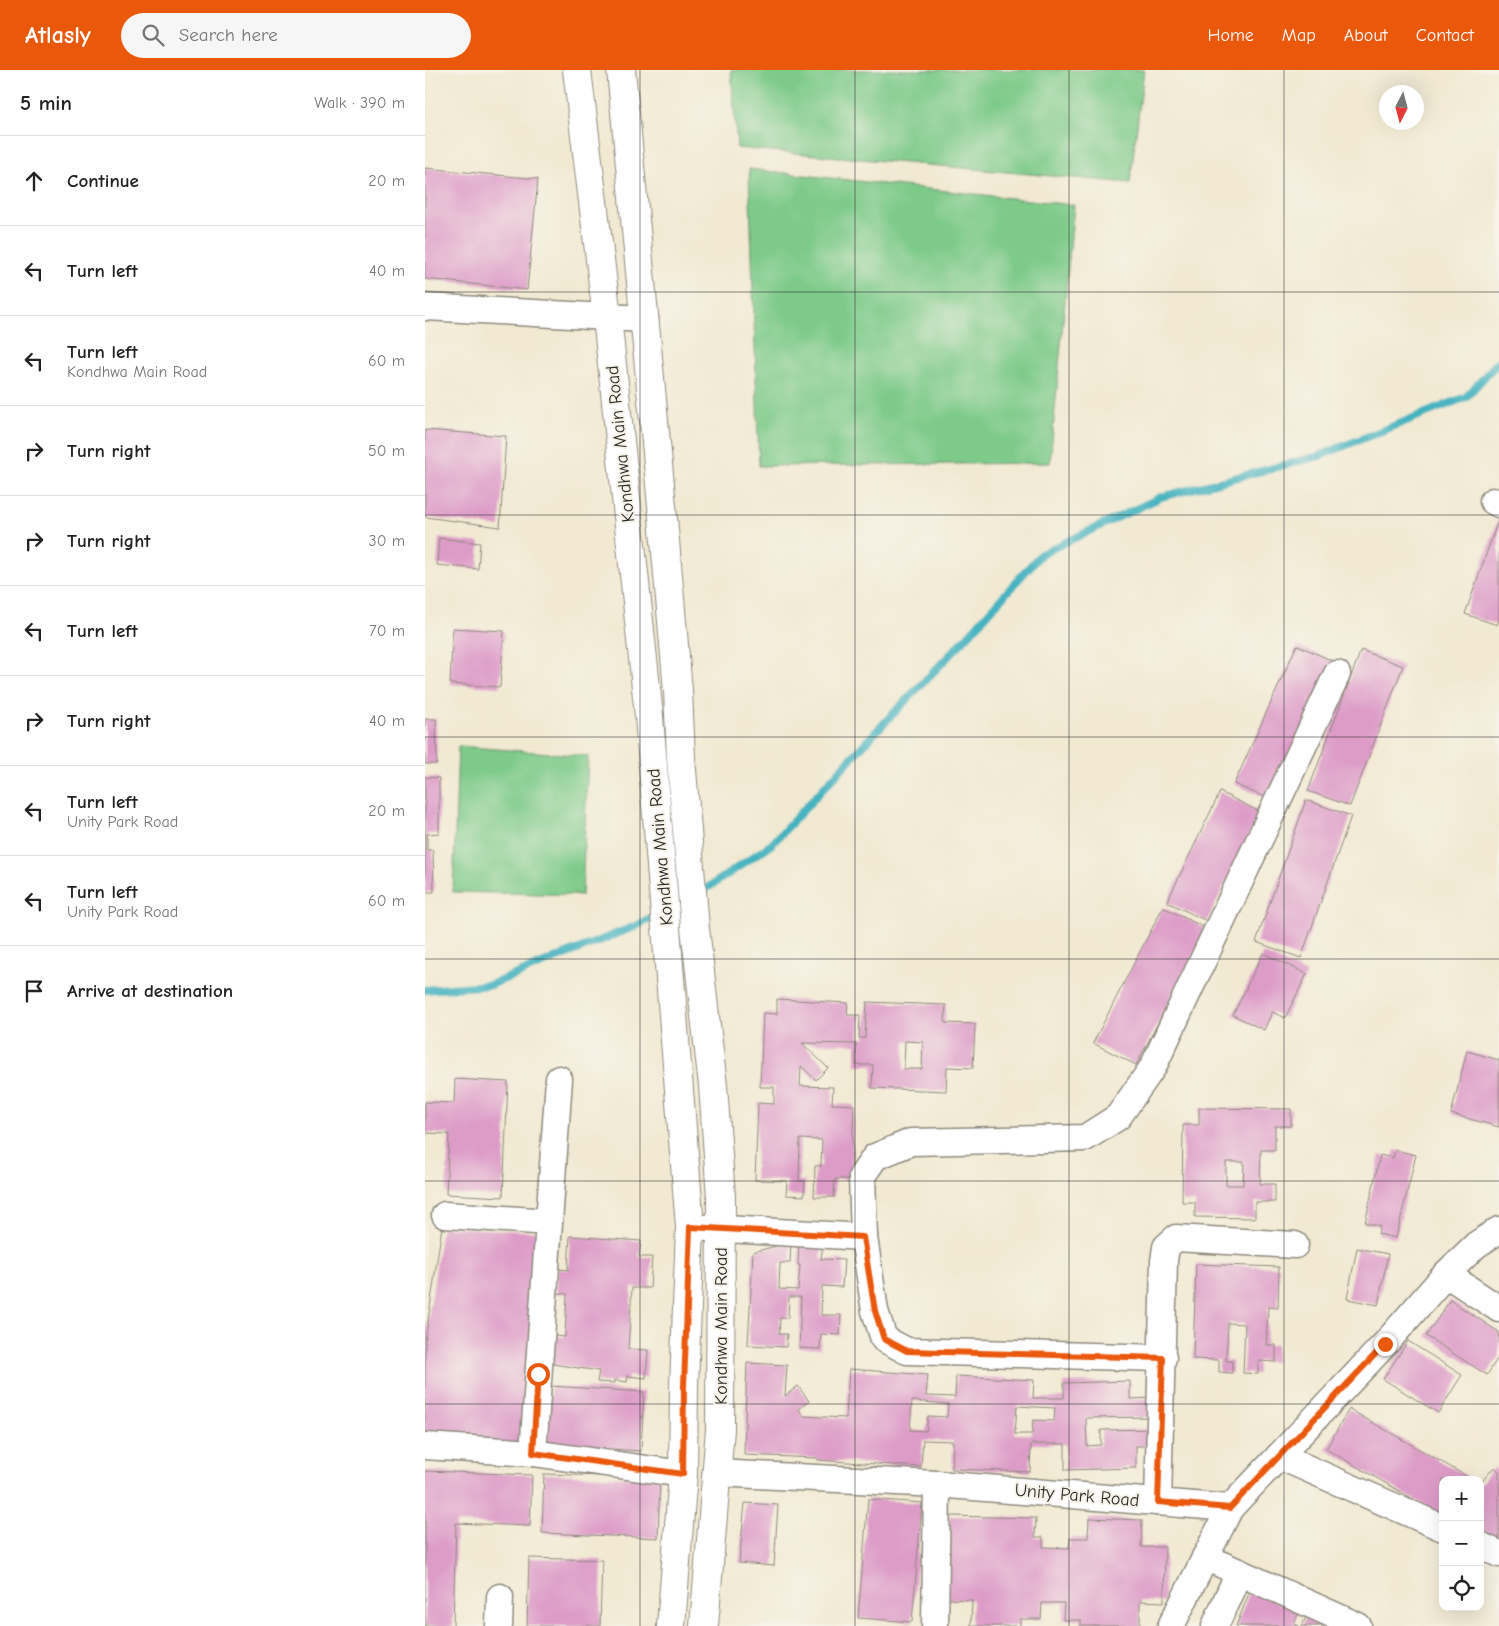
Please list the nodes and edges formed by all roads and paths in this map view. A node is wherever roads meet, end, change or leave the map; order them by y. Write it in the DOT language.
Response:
graph roads {
  1 [pos="577,70"];
  2 [pos="621,70"];
  3 [pos="425,306"];
  4 [pos="607,317"];
  5 [pos="645,319"];
  6 [pos="1337,674"];
  7 [pos="559,1079"];
  8 [pos="445,1215"];
  9 [pos="549,1222"];
  10 [pos="690,1227"];
  11 [pos="721,1229"];
  12 [pos="1499,1230"];
  13 [pos="863,1237"];
  14 [pos="1295,1244"];
  15 [pos="1446,1274"];
  16 [pos="1499,1309"];
  17 [pos="1163,1358"];
  18 [pos="425,1446"];
  19 [pos="533,1453"];
  20 [pos="1279,1456"];
  21 [pos="716,1473"];
  22 [pos="683,1474"];
  23 [pos="937,1484"];
  24 [pos="1158,1502"];
  25 [pos="1230,1508"];
  26 [pos="1439,1526"];
  27 [pos="1484,1547"];
  28 [pos="1499,1554"];
  29 [pos="1205,1557"];
  30 [pos="1239,1572"];
  31 [pos="500,1596"];
  32 [pos="499,1626"];
  33 [pos="671,1626"];
  34 [pos="703,1626"];
  35 [pos="935,1626"];
  36 [pos="1171,1626"];
  37 [pos="1215,1626"];
  38 [pos="1358,1626"];
  1 -- 4 [label="main road, Kondhwa Main Road"];
  2 -- 5 [label="main road, Kondhwa Main Road"];
  3 -- 4 [label="street"];
  4 -- 5 [label="street"];
  4 -- 10 [label="main road, Kondhwa Main Road"];
  5 -- 11 [label="main road, Kondhwa Main Road"];
  6 -- 13 [label="street"];
  7 -- 9 [label="street"];
  8 -- 9 [label="street"];
  9 -- 19 [label="street"];
  10 -- 11 [label="street"];
  10 -- 22 [label="main road, Kondhwa Main Road"];
  11 -- 13 [label="street"];
  11 -- 21 [label="main road, Kondhwa Main Road"];
  12 -- 15 [label="street"];
  13 -- 17 [label="street"];
  14 -- 17 [label="street"];
  15 -- 16 [label="street"];
  15 -- 20 [label="street"];
  17 -- 24 [label="street"];
  18 -- 19 [label="street"];
  19 -- 22 [label="street"];
  20 -- 25 [label="street"];
  20 -- 26 [label="street"];
  21 -- 23 [label="street, Unity Park Road"];
  21 -- 34 [label="main road, Kondhwa Main Road"];
  22 -- 33 [label="main road, Kondhwa Main Road"];
  23 -- 24 [label="street, Unity Park Road"];
  23 -- 35 [label="street"];
  24 -- 25 [label="street, Unity Park Road"];
  25 -- 29 [label="street"];
  27 -- 28 [label="street"];
  29 -- 30 [label="street"];
  29 -- 36 [label="street"];
  30 -- 37 [label="street"];
  30 -- 38 [label="street"];
  31 -- 32 [label="street"];
}
